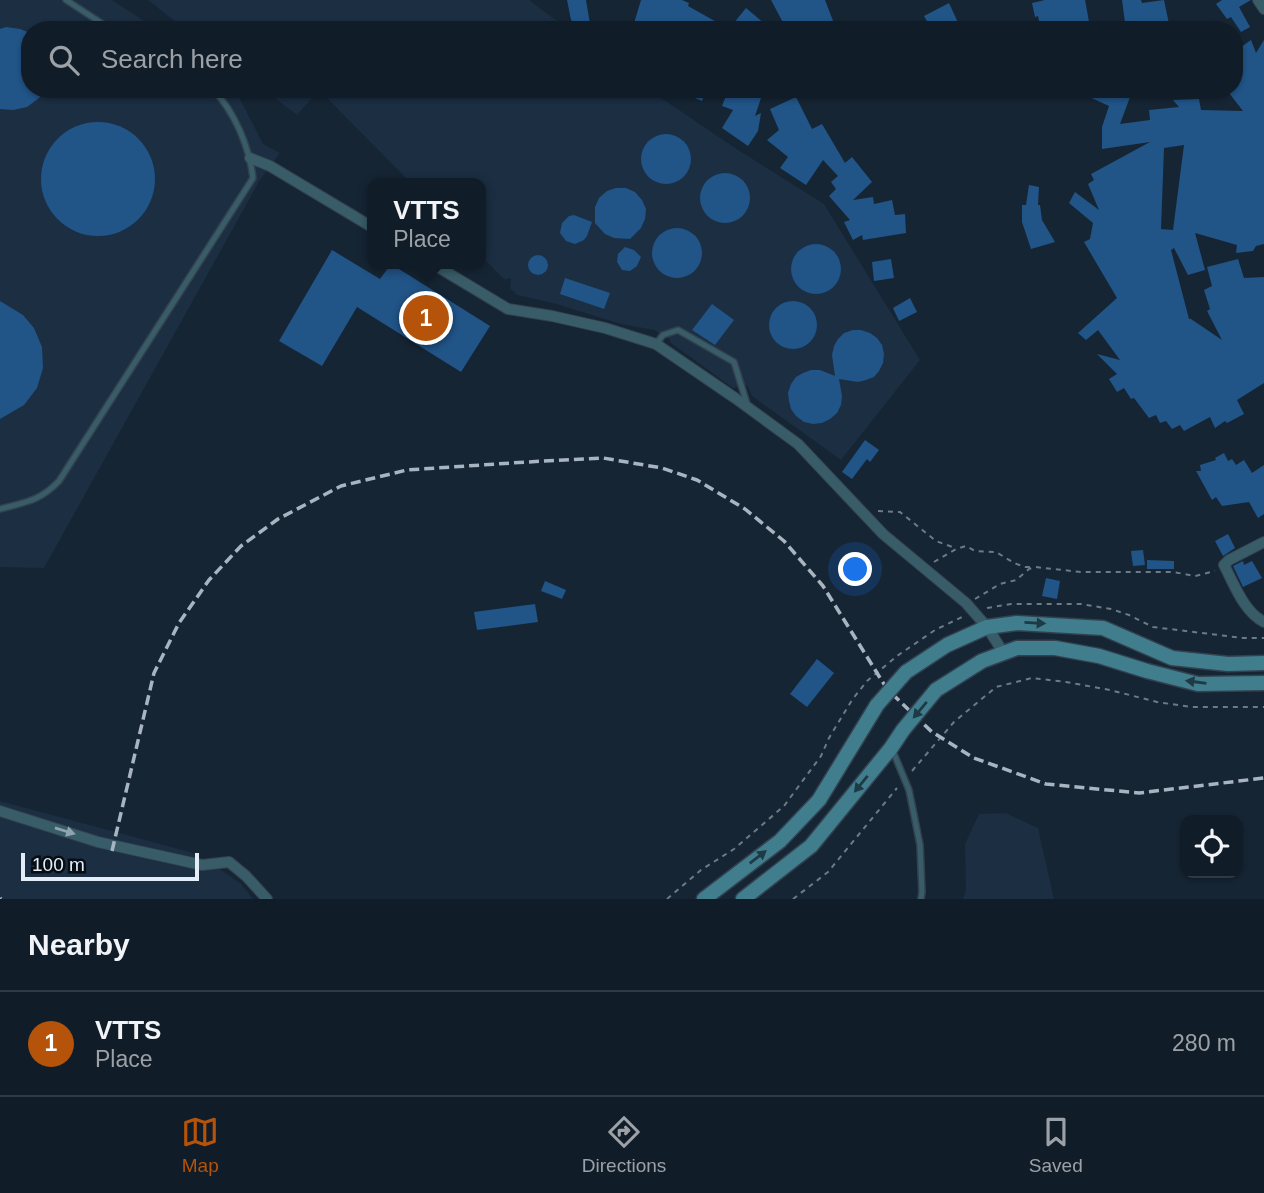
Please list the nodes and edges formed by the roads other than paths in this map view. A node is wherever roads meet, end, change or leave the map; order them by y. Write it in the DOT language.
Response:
graph roads {
  1 [pos="66,0"];
  2 [pos="1258,0"];
  3 [pos="1264,9"];
  4 [pos="98,21"];
  5 [pos="221,98"];
  6 [pos="250,158"];
  7 [pos="367,224"];
  8 [pos="441,269"];
  9 [pos="656,344"];
  10 [pos="748,407"];
  11 [pos="0,509"];
  12 [pos="1264,541"];
  13 [pos="1264,622"];
  14 [pos="987,627"];
  15 [pos="1003,652"];
  16 [pos="1264,663"];
  17 [pos="1264,683"];
  18 [pos="891,748"];
  19 [pos="0,811"];
  20 [pos="267,899"];
  21 [pos="704,899"];
  22 [pos="743,899"];
  23 [pos="921,899"];
  1 -- 4 [label="lane"];
  2 -- 3 [label="street"];
  5 -- 6 [label="lane"];
  6 -- 7 [label="street"];
  6 -- 11 [label="lane"];
  8 -- 9 [label="street"];
  9 -- 10 [label="street"];
  9 -- 10 [label="lane"];
  10 -- 14 [label="street"];
  12 -- 13 [label="street"];
  14 -- 15 [label="street"];
  14 -- 16 [label="main road, one-way"];
  21 -- 14 [label="main road, one-way, bridge"];
  17 -- 15 [label="main road, one-way"];
  15 -- 18 [label="main road, one-way, bridge"];
  18 -- 22 [label="main road, one-way"];
  18 -- 23 [label="lane"];
  19 -- 20 [label="street, one-way"];
}
